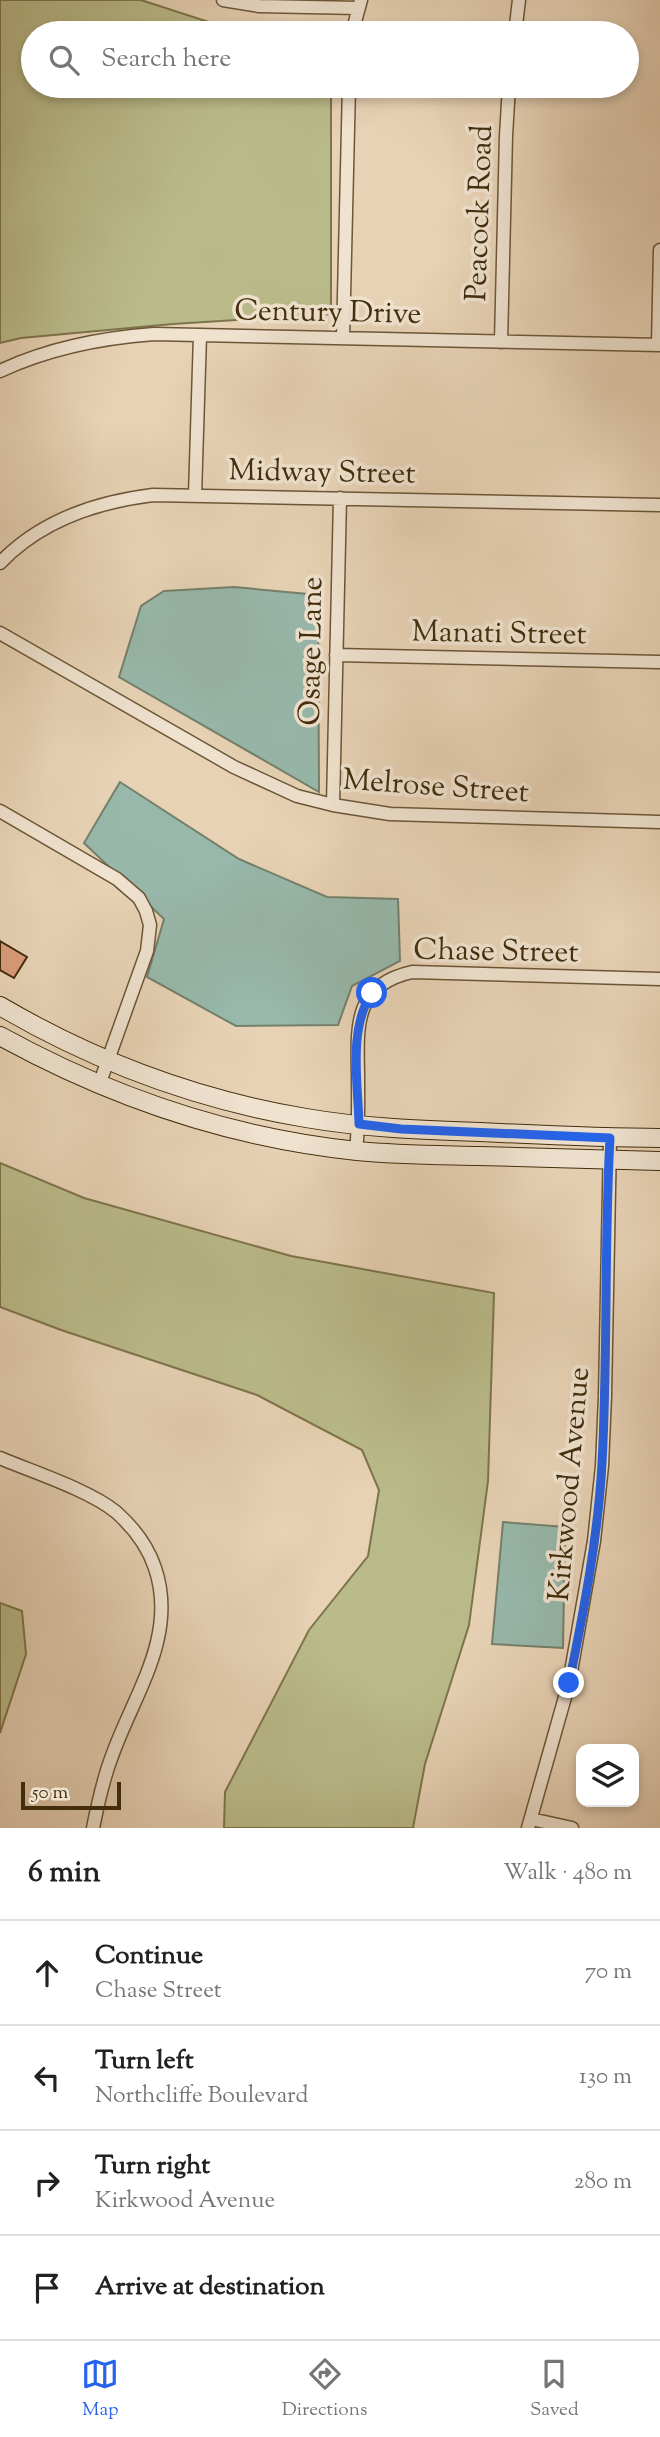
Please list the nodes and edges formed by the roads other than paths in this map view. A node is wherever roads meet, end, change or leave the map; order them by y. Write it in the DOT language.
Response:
graph roads {
  1 [pos="223,0"];
  2 [pos="519,0"];
  3 [pos="359,4"];
  4 [pos="516,21"];
  5 [pos="349,98"];
  6 [pos="508,98"];
  7 [pos="660,250"];
  8 [pos="200,335"];
  9 [pos="344,338"];
  10 [pos="500,342"];
  11 [pos="659,345"];
  12 [pos="0,371"];
  13 [pos="195,495"];
  14 [pos="340,498"];
  15 [pos="660,505"];
  16 [pos="0,563"];
  17 [pos="0,633"];
  18 [pos="336,655"];
  19 [pos="660,662"];
  20 [pos="332,805"];
  21 [pos="0,811"];
  22 [pos="660,822"];
  23 [pos="660,979"];
  24 [pos="0,1006"];
  25 [pos="0,1035"];
  26 [pos="109,1061"];
  27 [pos="99,1084"];
  28 [pos="359,1124"];
  29 [pos="610,1138"];
  30 [pos="660,1138"];
  31 [pos="356,1151"];
  32 [pos="609,1159"];
  33 [pos="660,1161"];
  34 [pos="0,1458"];
  35 [pos="530,1823"];
  36 [pos="93,1828"];
  37 [pos="572,1828"];
  1 -- 3 [label="street"];
  2 -- 4 [label="street"];
  5 -- 9 [label="street"];
  6 -- 10 [label="street, Peacock Road"];
  7 -- 11 [label="street"];
  8 -- 9 [label="street, Century Drive"];
  8 -- 12 [label="street, Century Drive"];
  8 -- 13 [label="street"];
  9 -- 10 [label="street, Century Drive"];
  10 -- 11 [label="street, Century Drive"];
  13 -- 14 [label="street, Midway Street"];
  13 -- 16 [label="street, Midway Street"];
  14 -- 15 [label="street, Midway Street"];
  14 -- 18 [label="street, Osage Lane"];
  17 -- 20 [label="street, Melrose Street"];
  18 -- 19 [label="street, Manati Street"];
  18 -- 20 [label="street, Osage Lane"];
  20 -- 22 [label="street, Melrose Street"];
  21 -- 26 [label="street"];
  23 -- 28 [label="street, Chase Street"];
  24 -- 26 [label="main road"];
  25 -- 27 [label="main road"];
  26 -- 27 [label="street"];
  26 -- 28 [label="main road"];
  27 -- 31 [label="main road"];
  28 -- 29 [label="main road"];
  28 -- 31 [label="street, Chase Street"];
  29 -- 30 [label="main road"];
  29 -- 32 [label="street, Kirkwood Avenue"];
  31 -- 32 [label="main road"];
  32 -- 33 [label="main road"];
  32 -- 35 [label="street, Kirkwood Avenue"];
  34 -- 36 [label="street"];
  35 -- 37 [label="street"];
}
